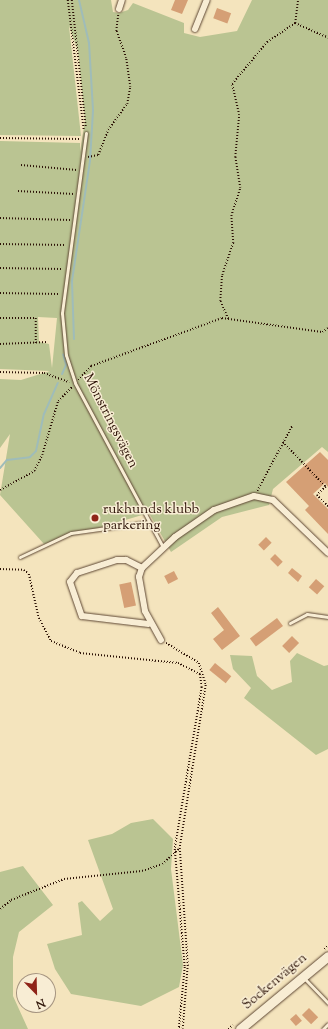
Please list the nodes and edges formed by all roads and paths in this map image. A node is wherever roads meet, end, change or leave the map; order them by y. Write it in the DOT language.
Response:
graph roads {
  1 [pos="68,0"];
  2 [pos="72,0"];
  3 [pos="122,0"];
  4 [pos="207,0"];
  5 [pos="298,0"];
  6 [pos="119,9"];
  7 [pos="295,23"];
  8 [pos="195,29"];
  9 [pos="328,38"];
  10 [pos="86,133"];
  11 [pos="0,138"];
  12 [pos="86,139"];
  13 [pos="88,157"];
  14 [pos="21,165"];
  15 [pos="82,170"];
  16 [pos="18,191"];
  17 [pos="78,194"];
  18 [pos="0,218"];
  19 [pos="74,220"];
  20 [pos="0,244"];
  21 [pos="71,245"];
  22 [pos="0,268"];
  23 [pos="68,269"];
  24 [pos="0,293"];
  25 [pos="58,294"];
  26 [pos="0,318"];
  27 [pos="228,319"];
  28 [pos="328,328"];
  29 [pos="47,342"];
  30 [pos="0,344"];
  31 [pos="36,344"];
  32 [pos="0,372"];
  33 [pos="75,383"];
  34 [pos="292,426"];
  35 [pos="283,442"];
  36 [pos="0,490"];
  37 [pos="254,496"];
  38 [pos="328,506"];
  39 [pos="149,522"];
  40 [pos="163,547"];
  41 [pos="327,551"];
  42 [pos="20,557"];
  43 [pos="142,568"];
  44 [pos="0,569"];
  45 [pos="328,617"];
  46 [pos="290,623"];
  47 [pos="149,624"];
  48 [pos="161,640"];
  49 [pos="180,848"];
  50 [pos="176,849"];
  51 [pos="0,909"];
  52 [pos="328,956"];
  53 [pos="304,978"];
  54 [pos="328,1003"];
  55 [pos="328,1024"];
  56 [pos="179,1029"];
  57 [pos="183,1029"];
  58 [pos="240,1029"];
  59 [pos="323,1029"];
  1 -- 10 [label="path"];
  2 -- 10 [label="path"];
  3 -- 6 [label="street"];
  4 -- 8 [label="street"];
  5 -- 7 [label="path"];
  6 -- 13 [label="path"];
  7 -- 9 [label="path"];
  7 -- 27 [label="path"];
  10 -- 12 [label="lane, Mönstringsvägen"];
  11 -- 12 [label="path"];
  12 -- 15 [label="lane, Mönstringsvägen"];
  14 -- 15 [label="path"];
  15 -- 17 [label="lane, Mönstringsvägen"];
  16 -- 17 [label="path"];
  17 -- 19 [label="lane, Mönstringsvägen"];
  18 -- 19 [label="path"];
  19 -- 21 [label="lane, Mönstringsvägen"];
  20 -- 21 [label="path"];
  21 -- 23 [label="lane, Mönstringsvägen"];
  22 -- 23 [label="path"];
  23 -- 33 [label="lane, Mönstringsvägen"];
  24 -- 25 [label="path"];
  26 -- 31 [label="path"];
  27 -- 28 [label="path"];
  27 -- 33 [label="path"];
  29 -- 31 [label="path"];
  30 -- 31 [label="path"];
  32 -- 33 [label="path"];
  33 -- 36 [label="path"];
  33 -- 39 [label="lane, Mönstringsvägen"];
  34 -- 35 [label="path"];
  35 -- 37 [label="path"];
  35 -- 38 [label="path"];
  37 -- 40 [label="street"];
  37 -- 41 [label="street"];
  39 -- 40 [label="lane, Mönstringsvägen"];
  39 -- 42 [label="lane"];
  40 -- 43 [label="street"];
  43 -- 47 [label="street"];
  43 -- 47 [label="street"];
  44 -- 50 [label="path"];
  45 -- 46 [label="lane"];
  47 -- 48 [label="street"];
  48 -- 49 [label="path"];
  49 -- 50 [label="path"];
  49 -- 57 [label="path"];
  50 -- 51 [label="path"];
  50 -- 56 [label="path"];
  52 -- 53 [label="street, Sockenvägen"];
  53 -- 54 [label="lane"];
  53 -- 58 [label="street, Sockenvägen"];
  55 -- 59 [label="lane"];
}
